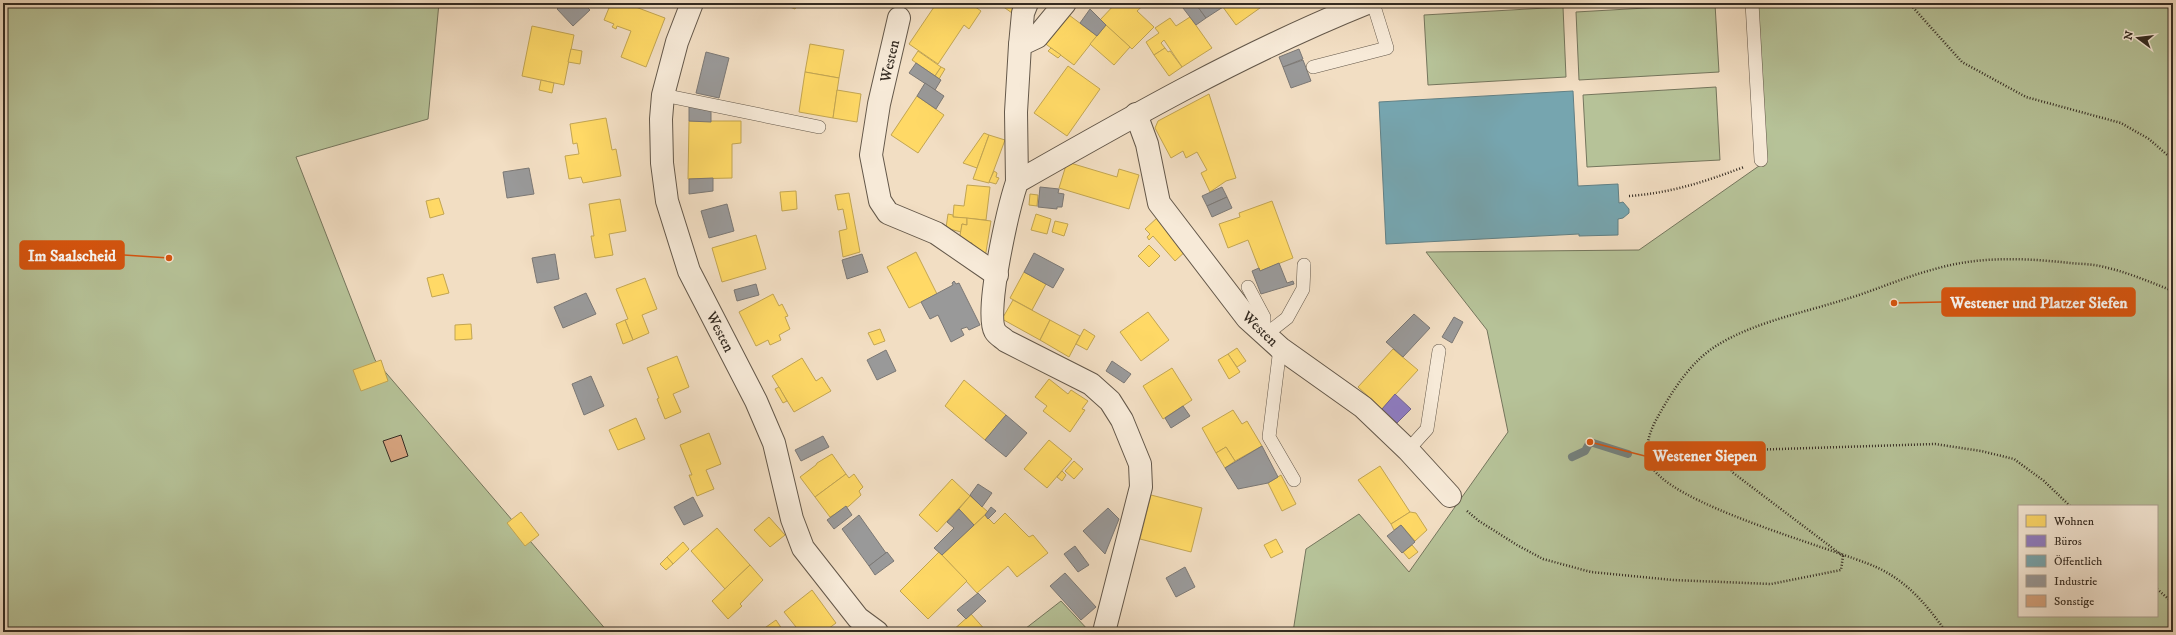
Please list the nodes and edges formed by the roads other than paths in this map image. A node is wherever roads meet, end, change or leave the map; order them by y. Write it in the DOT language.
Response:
graph roads {
  1 [pos="692,3"];
  2 [pos="1027,3"];
  3 [pos="1065,3"];
  4 [pos="1367,3"];
  5 [pos="1373,3"];
  6 [pos="1752,3"];
  7 [pos="900,18"];
  8 [pos="1020,44"];
  9 [pos="1313,67"];
  10 [pos="663,96"];
  11 [pos="1136,114"];
  12 [pos="819,127"];
  13 [pos="1761,160"];
  14 [pos="1017,182"];
  15 [pos="1304,265"];
  16 [pos="996,275"];
  17 [pos="1248,287"];
  18 [pos="1272,342"];
  19 [pos="1439,352"];
  20 [pos="1408,450"];
  21 [pos="1294,480"];
  22 [pos="1450,496"];
  23 [pos="877,632"];
  24 [pos="1104,632"];
  1 -- 10 [label="street, Westen"];
  2 -- 8 [label="street"];
  3 -- 8 [label="street"];
  4 -- 11 [label="street"];
  5 -- 9 [label="lane"];
  6 -- 13 [label="lane"];
  7 -- 16 [label="street, Westen"];
  8 -- 14 [label="street"];
  10 -- 12 [label="lane"];
  10 -- 23 [label="street, Westen"];
  11 -- 14 [label="street"];
  11 -- 18 [label="street, Westen"];
  14 -- 16 [label="street"];
  15 -- 18 [label="lane"];
  16 -- 24 [label="street"];
  17 -- 18 [label="lane"];
  18 -- 20 [label="street, Westen"];
  18 -- 21 [label="lane"];
  19 -- 20 [label="lane"];
  20 -- 22 [label="street, Westen"];
}
